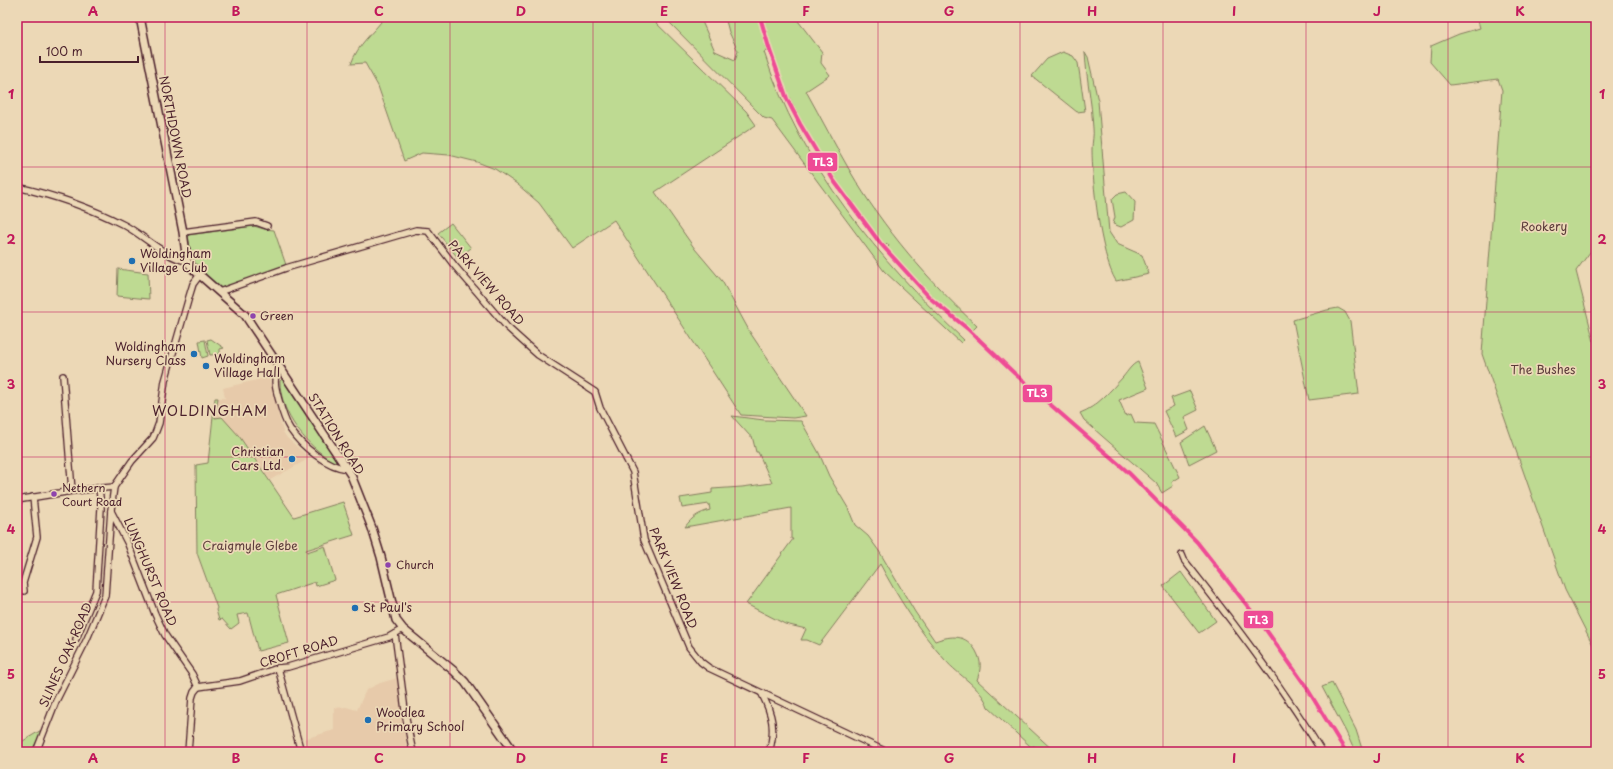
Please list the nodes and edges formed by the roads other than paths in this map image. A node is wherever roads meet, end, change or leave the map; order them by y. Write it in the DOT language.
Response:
graph roads {
  1 [pos="140,17"];
  2 [pos="17,187"];
  3 [pos="267,226"];
  4 [pos="183,232"];
  5 [pos="188,261"];
  6 [pos="199,276"];
  7 [pos="219,292"];
  8 [pos="279,368"];
  9 [pos="63,376"];
  10 [pos="348,469"];
  11 [pos="114,486"];
  12 [pos="99,487"];
  13 [pos="72,491"];
  14 [pos="33,497"];
  15 [pos="17,500"];
  16 [pos="111,510"];
  17 [pos="1182,555"];
  18 [pos="24,591"];
  19 [pos="403,629"];
  20 [pos="395,634"];
  21 [pos="76,639"];
  22 [pos="278,668"];
  23 [pos="198,687"];
  24 [pos="762,693"];
  25 [pos="36,752"];
  26 [pos="188,752"];
  27 [pos="301,752"];
  28 [pos="414,752"];
  29 [pos="514,752"];
  30 [pos="769,752"];
  31 [pos="887,752"];
  32 [pos="1322,752"];
  1 -- 4 [label="street, NORTHDOWN ROAD"];
  2 -- 5 [label="street"];
  3 -- 4 [label="street"];
  4 -- 5 [label="street, NORTHDOWN ROAD"];
  5 -- 6 [label="street, STATION ROAD"];
  6 -- 7 [label="street, STATION ROAD"];
  6 -- 11 [label="street, SLINES OAK ROAD"];
  7 -- 8 [label="street, STATION ROAD"];
  7 -- 24 [label="street, PARK VIEW ROAD"];
  8 -- 10 [label="street, STATION ROAD"];
  8 -- 10 [label="street"];
  9 -- 13 [label="street"];
  10 -- 19 [label="street, STATION ROAD"];
  11 -- 12 [label="street"];
  11 -- 16 [label="street, SLINES OAK ROAD"];
  12 -- 13 [label="street"];
  12 -- 21 [label="street"];
  13 -- 14 [label="street"];
  14 -- 15 [label="street"];
  14 -- 18 [label="street"];
  16 -- 23 [label="street, LUNGHURST ROAD"];
  16 -- 25 [label="street, SLINES OAK ROAD"];
  17 -- 32 [label="street"];
  19 -- 20 [label="street, CROFT ROAD"];
  19 -- 29 [label="street, STATION ROAD"];
  20 -- 22 [label="street, CROFT ROAD"];
  20 -- 28 [label="street"];
  22 -- 23 [label="street, CROFT ROAD"];
  22 -- 27 [label="street"];
  23 -- 26 [label="street"];
  24 -- 30 [label="street"];
  24 -- 31 [label="street, PARK VIEW ROAD"];
}
